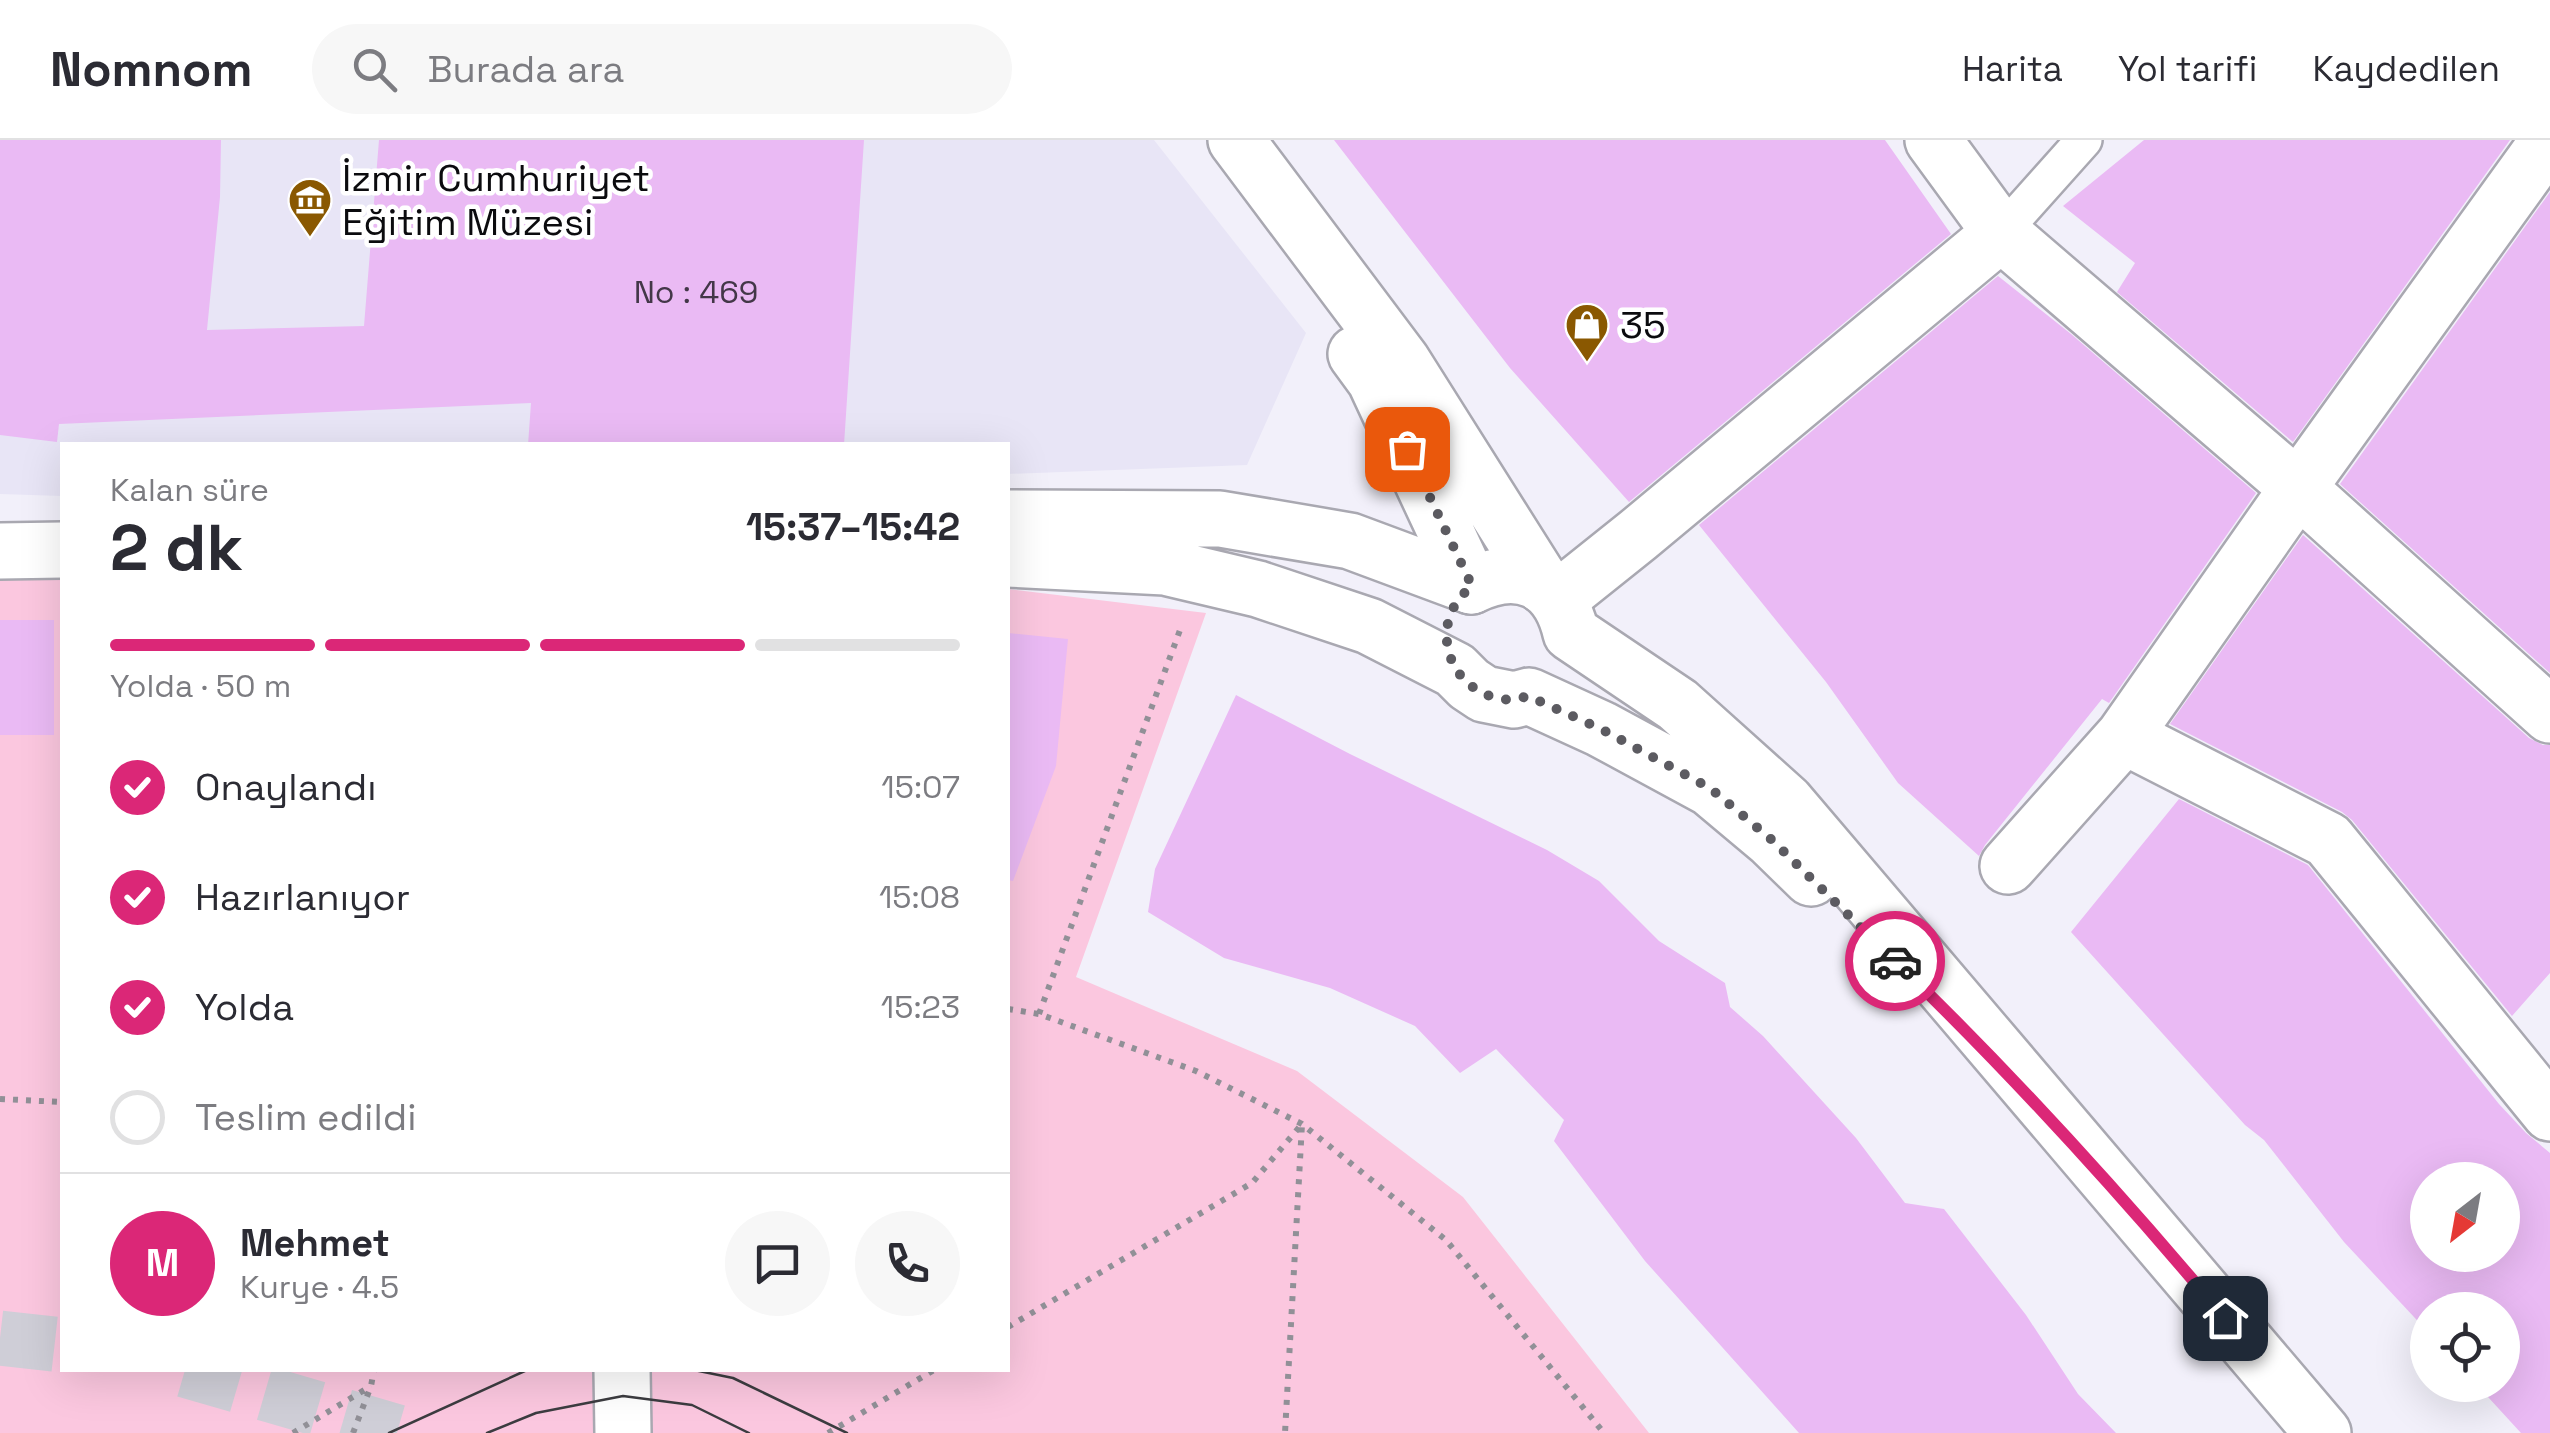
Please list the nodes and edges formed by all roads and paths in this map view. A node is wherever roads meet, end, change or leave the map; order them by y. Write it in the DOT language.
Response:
graph roads {
  1 [pos="1195,140"];
  2 [pos="1236,140"];
  3 [pos="1933,140"];
  4 [pos="2084,140"];
  5 [pos="2549,140"];
  6 [pos="2000,233"];
  7 [pos="2298,488"];
  8 [pos="1010,518"];
  9 [pos="0,550"];
  10 [pos="60,550"];
  11 [pos="1010,559"];
  12 [pos="1200,574"];
  13 [pos="1472,586"];
  14 [pos="1558,606"];
  15 [pos="1456,670"];
  16 [pos="1528,696"];
  17 [pos="2550,715"];
  18 [pos="2124,736"];
  19 [pos="2008,866"];
  20 [pos="1010,1009"];
  21 [pos="1040,1014"];
  22 [pos="0,1099"];
  23 [pos="60,1102"];
  24 [pos="2550,1112"];
  25 [pos="1302,1124"];
  26 [pos="2156,1236"];
  27 [pos="1010,1326"];
  28 [pos="374,1372"];
  29 [pos="622,1372"];
  30 [pos="931,1372"];
  31 [pos="371,1386"];
  32 [pos="293,1433"];
  33 [pos="353,1433"];
  34 [pos="623,1433"];
  35 [pos="828,1433"];
  36 [pos="1286,1433"];
  37 [pos="1604,1433"];
  38 [pos="2324,1433"];
  1 -- 13 [label="street"];
  2 -- 14 [label="street"];
  3 -- 6 [label="street"];
  4 -- 6 [label="lane"];
  5 -- 7 [label="street"];
  6 -- 7 [label="street"];
  6 -- 14 [label="street"];
  7 -- 17 [label="street"];
  7 -- 18 [label="street"];
  8 -- 13 [label="street"];
  9 -- 10 [label="street"];
  11 -- 12 [label="street"];
  12 -- 15 [label="street"];
  12 -- 21 [label="path"];
  13 -- 14 [label="street"];
  13 -- 15 [label="street"];
  14 -- 16 [label="street"];
  14 -- 26 [label="street"];
  15 -- 16 [label="street"];
  16 -- 26 [label="street"];
  18 -- 19 [label="street"];
  18 -- 24 [label="street"];
  20 -- 21 [label="path"];
  21 -- 25 [label="path"];
  22 -- 23 [label="path"];
  25 -- 27 [label="path"];
  25 -- 36 [label="path"];
  25 -- 37 [label="path"];
  26 -- 38 [label="street"];
  28 -- 31 [label="path"];
  29 -- 34 [label="street"];
  30 -- 35 [label="path"];
  31 -- 32 [label="path"];
  31 -- 33 [label="path"];
}
